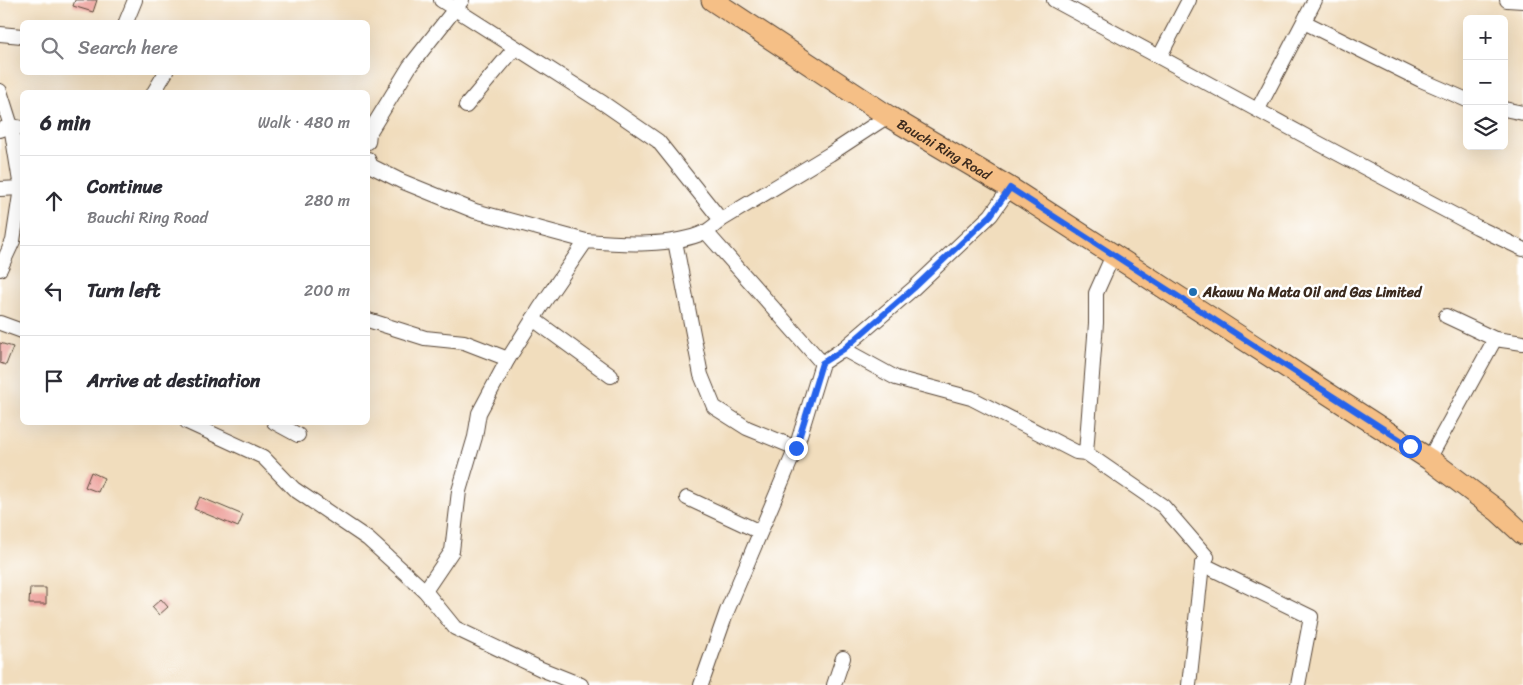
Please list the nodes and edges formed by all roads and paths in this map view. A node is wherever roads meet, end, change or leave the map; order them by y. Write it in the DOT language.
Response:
graph roads {
  1 [pos="135,0"];
  2 [pos="441,0"];
  3 [pos="712,0"];
  4 [pos="1054,0"];
  5 [pos="1189,0"];
  6 [pos="1315,0"];
  7 [pos="1507,0"];
  8 [pos="1523,1"];
  9 [pos="458,5"];
  10 [pos="127,20"];
  11 [pos="1304,22"];
  12 [pos="0,34"];
  13 [pos="20,36"];
  14 [pos="515,48"];
  15 [pos="1160,56"];
  16 [pos="164,75"];
  17 [pos="155,90"];
  18 [pos="0,91"];
  19 [pos="1463,98"];
  20 [pos="466,106"];
  21 [pos="1258,109"];
  22 [pos="1508,110"];
  23 [pos="1523,113"];
  24 [pos="888,116"];
  25 [pos="11,128"];
  26 [pos="370,131"];
  27 [pos="370,162"];
  28 [pos="20,177"];
  29 [pos="20,188"];
  30 [pos="1010,188"];
  31 [pos="0,189"];
  32 [pos="20,200"];
  33 [pos="721,220"];
  34 [pos="706,232"];
  35 [pos="586,241"];
  36 [pos="675,241"];
  37 [pos="1523,249"];
  38 [pos="1113,255"];
  39 [pos="0,269"];
  40 [pos="1446,316"];
  41 [pos="533,319"];
  42 [pos="370,321"];
  43 [pos="0,322"];
  44 [pos="20,331"];
  45 [pos="1495,339"];
  46 [pos="1523,343"];
  47 [pos="844,349"];
  48 [pos="508,359"];
  49 [pos="822,363"];
  50 [pos="611,376"];
  51 [pos="194,425"];
  52 [pos="280,425"];
  53 [pos="298,435"];
  54 [pos="796,448"];
  55 [pos="1086,454"];
  56 [pos="1429,459"];
  57 [pos="687,498"];
  58 [pos="760,532"];
  59 [pos="1523,534"];
  60 [pos="1202,564"];
  61 [pos="425,591"];
  62 [pos="843,658"];
  63 [pos="581,685"];
  64 [pos="701,685"];
  65 [pos="834,685"];
  66 [pos="1189,685"];
  67 [pos="1298,685"];
  1 -- 10 [label="street"];
  2 -- 9 [label="street"];
  3 -- 24 [label="main road, Bauchi Ring Road"];
  4 -- 15 [label="street"];
  5 -- 15 [label="street"];
  6 -- 11 [label="street"];
  7 -- 8 [label="street"];
  9 -- 14 [label="street"];
  9 -- 26 [label="street"];
  11 -- 19 [label="street"];
  11 -- 21 [label="street"];
  12 -- 13 [label="street"];
  14 -- 20 [label="street"];
  14 -- 33 [label="street"];
  15 -- 21 [label="street"];
  16 -- 17 [label="street"];
  18 -- 25 [label="street"];
  21 -- 37 [label="street"];
  22 -- 23 [label="street"];
  24 -- 30 [label="main road, Bauchi Ring Road"];
  24 -- 33 [label="street"];
  25 -- 28 [label="street"];
  27 -- 35 [label="street"];
  29 -- 31 [label="street"];
  30 -- 38 [label="main road, Bauchi Ring Road"];
  30 -- 47 [label="street"];
  32 -- 39 [label="street"];
  33 -- 34 [label="street"];
  34 -- 36 [label="street"];
  34 -- 49 [label="street"];
  35 -- 36 [label="street"];
  35 -- 41 [label="street"];
  36 -- 54 [label="street"];
  38 -- 55 [label="street"];
  38 -- 56 [label="main road, Bauchi Ring Road"];
  40 -- 45 [label="street"];
  41 -- 48 [label="street"];
  41 -- 50 [label="street"];
  42 -- 48 [label="street"];
  43 -- 44 [label="street"];
  45 -- 46 [label="street"];
  45 -- 56 [label="street"];
  47 -- 49 [label="street"];
  47 -- 55 [label="street"];
  48 -- 61 [label="street"];
  49 -- 54 [label="street"];
  51 -- 61 [label="street"];
  52 -- 53 [label="street"];
  54 -- 58 [label="street"];
  55 -- 60 [label="street"];
  56 -- 59 [label="main road, Bauchi Ring Road"];
  57 -- 58 [label="street"];
  58 -- 64 [label="street"];
  60 -- 66 [label="street"];
  60 -- 67 [label="street"];
  61 -- 63 [label="street"];
  62 -- 65 [label="street"];
}
